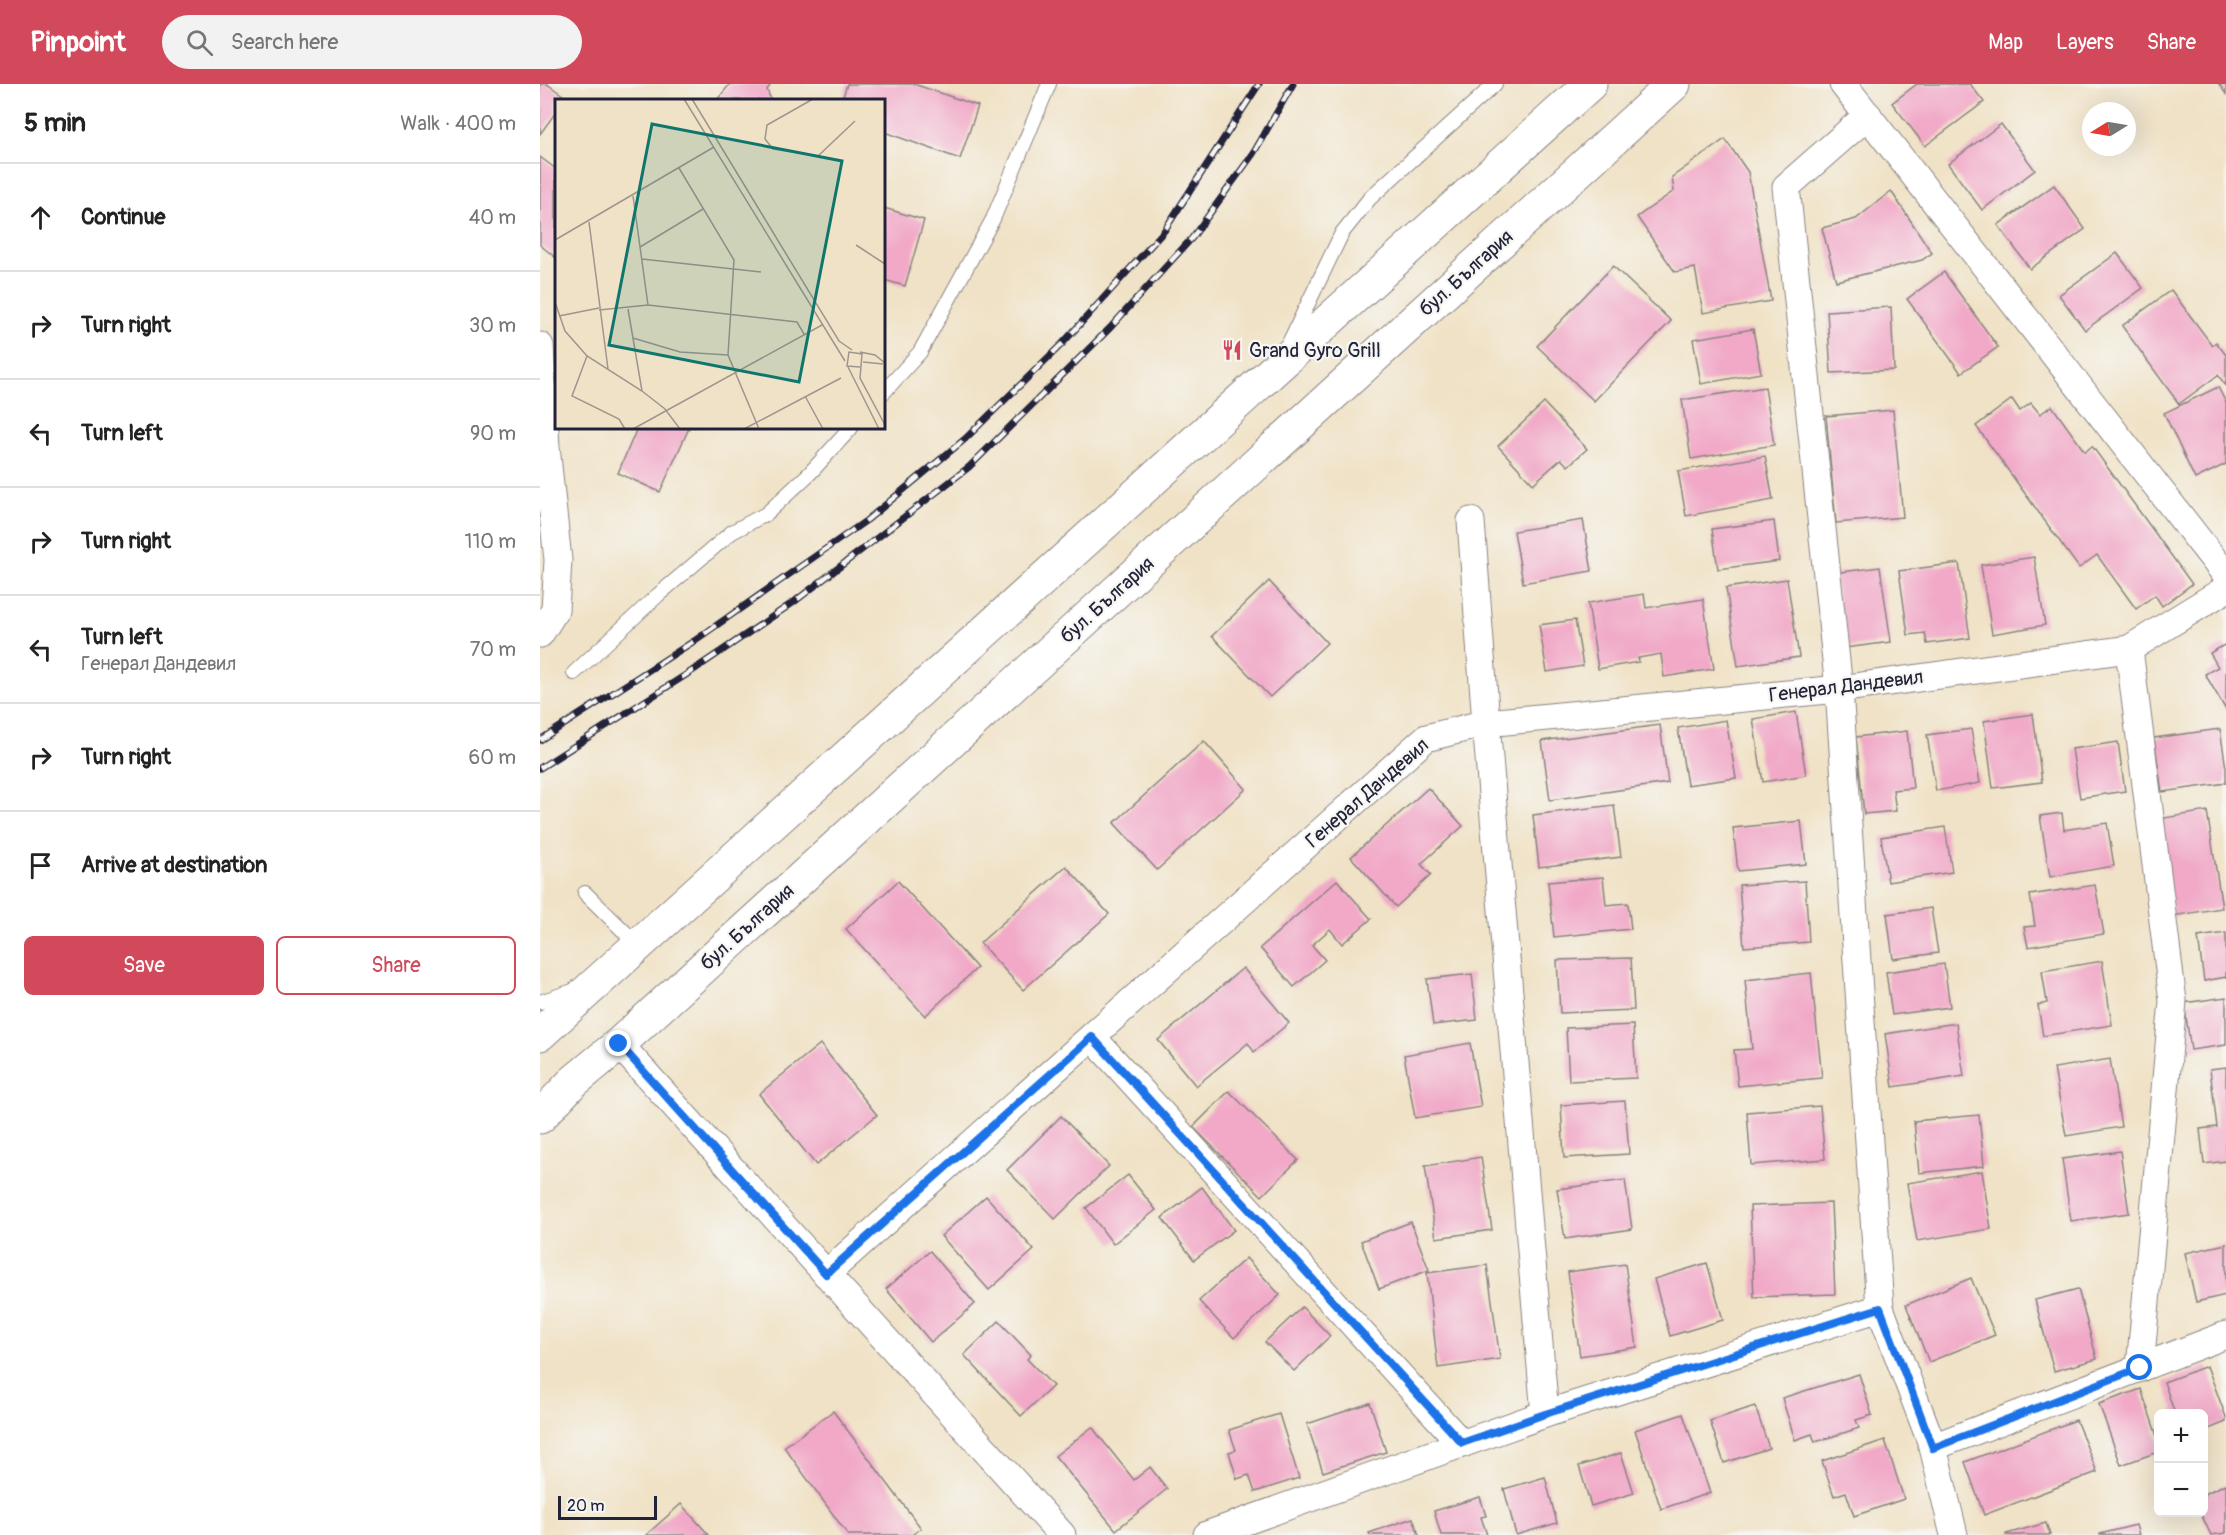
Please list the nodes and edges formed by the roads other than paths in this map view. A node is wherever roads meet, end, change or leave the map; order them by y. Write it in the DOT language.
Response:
graph roads {
  1 [pos="1049,84"];
  2 [pos="1495,84"];
  3 [pos="1590,84"];
  4 [pos="1674,84"];
  5 [pos="1843,84"];
  6 [pos="1868,115"];
  7 [pos="540,346"];
  8 [pos="1278,367"];
  9 [pos="885,391"];
  10 [pos="850,429"];
  11 [pos="1471,521"];
  12 [pos="2226,575"];
  13 [pos="2226,589"];
  14 [pos="540,634"];
  15 [pos="2130,649"];
  16 [pos="574,673"];
  17 [pos="1839,689"];
  18 [pos="1486,723"];
  19 [pos="585,893"];
  20 [pos="638,945"];
  21 [pos="595,984"];
  22 [pos="540,1002"];
  23 [pos="540,1034"];
  24 [pos="1092,1037"];
  25 [pos="619,1044"];
  26 [pos="540,1117"];
  27 [pos="826,1274"];
  28 [pos="1880,1308"];
  29 [pos="2226,1335"];
  30 [pos="2140,1368"];
  31 [pos="1545,1414"];
  32 [pos="1462,1443"];
  33 [pos="1933,1448"];
  34 [pos="1062,1535"];
  35 [pos="1207,1535"];
  36 [pos="1954,1535"];
  1 -- 9 [label="lane"];
  2 -- 8 [label="lane"];
  3 -- 8 [label="main road"];
  4 -- 25 [label="main road, бул. България"];
  5 -- 6 [label="street"];
  6 -- 12 [label="street"];
  6 -- 17 [label="street"];
  7 -- 14 [label="street"];
  8 -- 20 [label="main road"];
  10 -- 16 [label="lane"];
  11 -- 18 [label="street"];
  13 -- 15 [label="street, Генерал Дандевил"];
  15 -- 17 [label="street, Генерал Дандевил"];
  15 -- 30 [label="street"];
  17 -- 18 [label="street, Генерал Дандевил"];
  17 -- 28 [label="street"];
  18 -- 24 [label="street, Генерал Дандевил"];
  18 -- 31 [label="street"];
  19 -- 20 [label="lane"];
  20 -- 21 [label="main road"];
  21 -- 22 [label="lane"];
  21 -- 23 [label="main road"];
  24 -- 27 [label="street, Генерал Дандевил"];
  24 -- 32 [label="street"];
  25 -- 26 [label="main road, бул. България"];
  25 -- 27 [label="street"];
  27 -- 34 [label="street"];
  28 -- 31 [label="street"];
  28 -- 33 [label="street"];
  29 -- 30 [label="street"];
  30 -- 33 [label="street"];
  31 -- 32 [label="street"];
  32 -- 35 [label="street"];
  33 -- 36 [label="street"];
}
